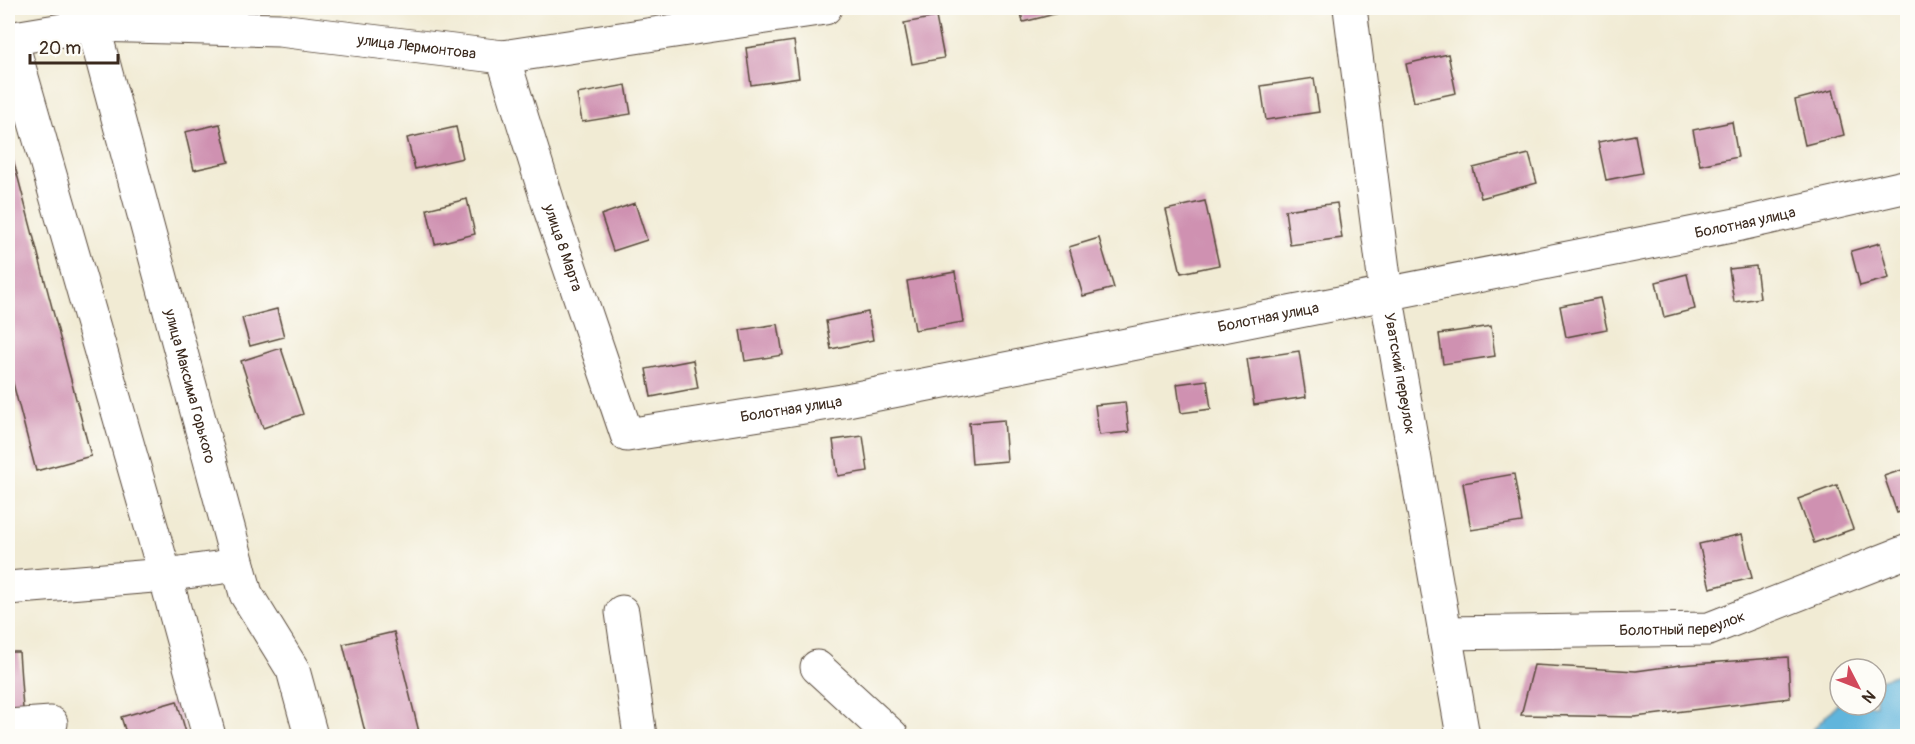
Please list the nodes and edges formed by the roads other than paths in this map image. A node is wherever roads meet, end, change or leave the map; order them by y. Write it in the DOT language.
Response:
graph roads {
  1 [pos="825,8"];
  2 [pos="1350,8"];
  3 [pos="74,20"];
  4 [pos="9,39"];
  5 [pos="504,57"];
  6 [pos="1908,186"];
  7 [pos="1386,292"];
  8 [pos="627,435"];
  9 [pos="1908,551"];
  10 [pos="238,565"];
  11 [pos="165,575"];
  12 [pos="8,588"];
  13 [pos="622,612"];
  14 [pos="1445,633"];
  15 [pos="817,667"];
  16 [pos="51,723"];
  17 [pos="8,726"];
  18 [pos="209,736"];
  19 [pos="311,736"];
  20 [pos="640,736"];
  21 [pos="892,736"];
  22 [pos="1462,736"];
  1 -- 5 [label="street, улица Лермонтова"];
  2 -- 7 [label="street, Уватский переулок"];
  3 -- 4 [label="street, улица Лермонтова"];
  3 -- 5 [label="street, улица Лермонтова"];
  3 -- 10 [label="street, улица Максима Горького"];
  4 -- 11 [label="street"];
  5 -- 8 [label="street, улица 8 Марта"];
  6 -- 7 [label="street, Болотная улица"];
  7 -- 8 [label="street, Болотная улица"];
  7 -- 14 [label="street, Уватский переулок"];
  9 -- 14 [label="street, Болотный переулок"];
  10 -- 11 [label="street"];
  10 -- 19 [label="street, улица Максима Горького"];
  11 -- 12 [label="street"];
  11 -- 18 [label="street"];
  13 -- 20 [label="street"];
  14 -- 22 [label="street, Уватский переулок"];
  15 -- 21 [label="street"];
  16 -- 17 [label="street"];
}
